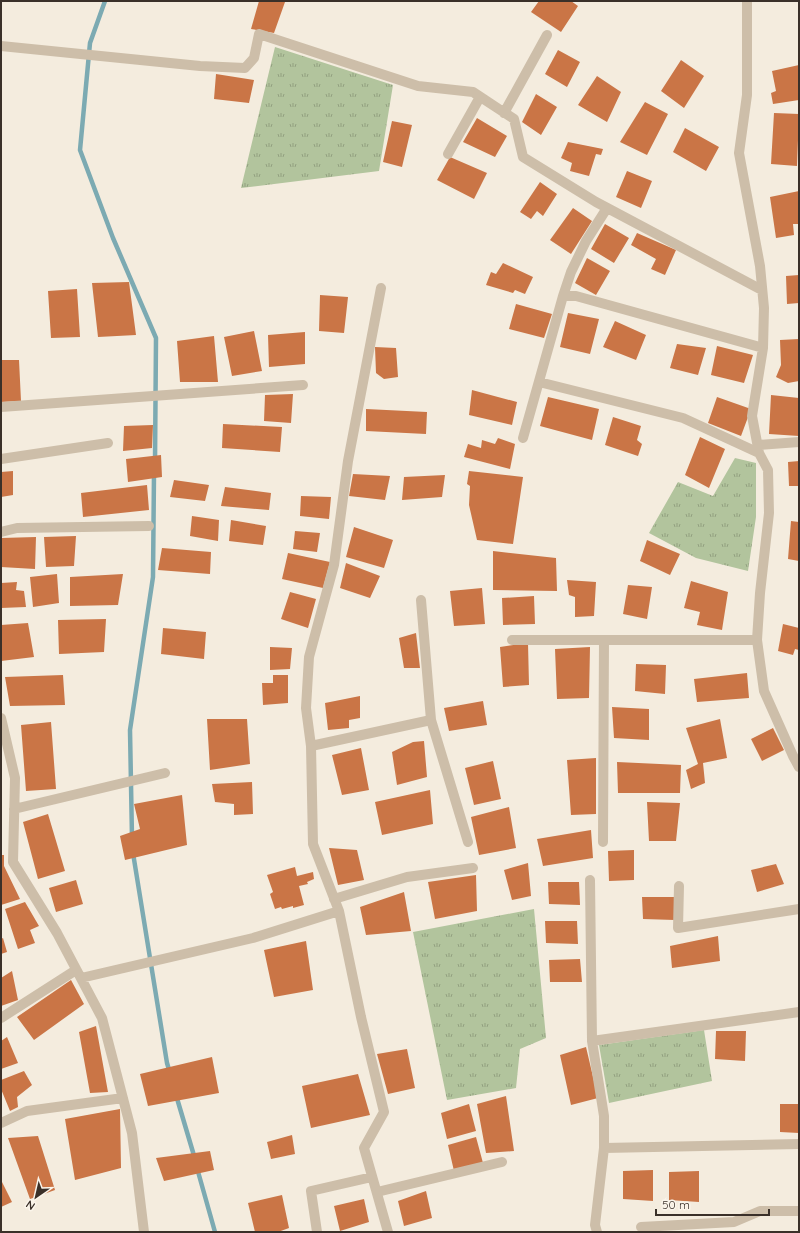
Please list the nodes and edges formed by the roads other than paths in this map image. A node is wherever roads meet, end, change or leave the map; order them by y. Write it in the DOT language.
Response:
graph roads {
  1 [pos="747,1"];
  2 [pos="547,35"];
  3 [pos="1,46"];
  4 [pos="480,97"];
  5 [pos="504,113"];
  6 [pos="448,154"];
  7 [pos="607,208"];
  8 [pos="381,288"];
  9 [pos="762,290"];
  10 [pos="564,296"];
  11 [pos="763,348"];
  12 [pos="539,382"];
  13 [pos="303,385"];
  14 [pos="1,407"];
  15 [pos="523,438"];
  16 [pos="799,442"];
  17 [pos="108,443"];
  18 [pos="759,449"];
  19 [pos="1,459"];
  20 [pos="149,526"];
  21 [pos="1,532"];
  22 [pos="421,600"];
  23 [pos="512,640"];
  24 [pos="604,640"];
  25 [pos="758,640"];
  26 [pos="1,718"];
  27 [pos="431,720"];
  28 [pos="311,746"];
  29 [pos="796,755"];
  30 [pos="799,767"];
  31 [pos="165,773"];
  32 [pos="14,809"];
  33 [pos="468,842"];
  34 [pos="604,842"];
  35 [pos="472,868"];
  36 [pos="590,880"];
  37 [pos="680,886"];
  38 [pos="334,899"];
  39 [pos="799,909"];
  40 [pos="339,911"];
  41 [pos="79,974"];
  42 [pos="799,1012"];
  43 [pos="1,1018"];
  44 [pos="592,1041"];
  45 [pos="123,1098"];
  46 [pos="1,1123"];
  47 [pos="799,1144"];
  48 [pos="604,1148"];
  49 [pos="502,1162"];
  50 [pos="372,1177"];
  51 [pos="377,1192"];
  52 [pos="799,1211"];
  53 [pos="640,1227"];
  54 [pos="144,1232"];
  55 [pos="317,1232"];
  56 [pos="388,1232"];
  57 [pos="597,1232"];
  1 -- 9 [label="street"];
  2 -- 5 [label="street"];
  3 -- 4 [label="street"];
  4 -- 5 [label="street"];
  4 -- 6 [label="street"];
  5 -- 7 [label="street"];
  7 -- 9 [label="street"];
  7 -- 10 [label="street"];
  8 -- 28 [label="street"];
  9 -- 11 [label="street"];
  10 -- 11 [label="street"];
  10 -- 12 [label="street"];
  11 -- 18 [label="street"];
  12 -- 15 [label="street"];
  12 -- 18 [label="street"];
  13 -- 14 [label="street"];
  16 -- 18 [label="street"];
  17 -- 19 [label="street"];
  18 -- 25 [label="street"];
  20 -- 21 [label="street"];
  22 -- 27 [label="street"];
  23 -- 24 [label="street"];
  24 -- 25 [label="street"];
  24 -- 34 [label="street"];
  25 -- 29 [label="street"];
  26 -- 32 [label="street"];
  27 -- 28 [label="street"];
  27 -- 33 [label="street"];
  28 -- 38 [label="street"];
  29 -- 30 [label="street"];
  31 -- 32 [label="street"];
  32 -- 41 [label="street"];
  35 -- 38 [label="street"];
  36 -- 44 [label="street"];
  37 -- 39 [label="street"];
  38 -- 40 [label="street"];
  40 -- 41 [label="street"];
  40 -- 50 [label="street"];
  41 -- 43 [label="street"];
  41 -- 45 [label="street"];
  42 -- 44 [label="street"];
  44 -- 48 [label="street"];
  45 -- 46 [label="street"];
  45 -- 54 [label="street"];
  47 -- 48 [label="street"];
  48 -- 57 [label="street"];
  49 -- 51 [label="street"];
  50 -- 51 [label="street"];
  50 -- 55 [label="street"];
  51 -- 56 [label="street"];
  52 -- 53 [label="street"];
}
